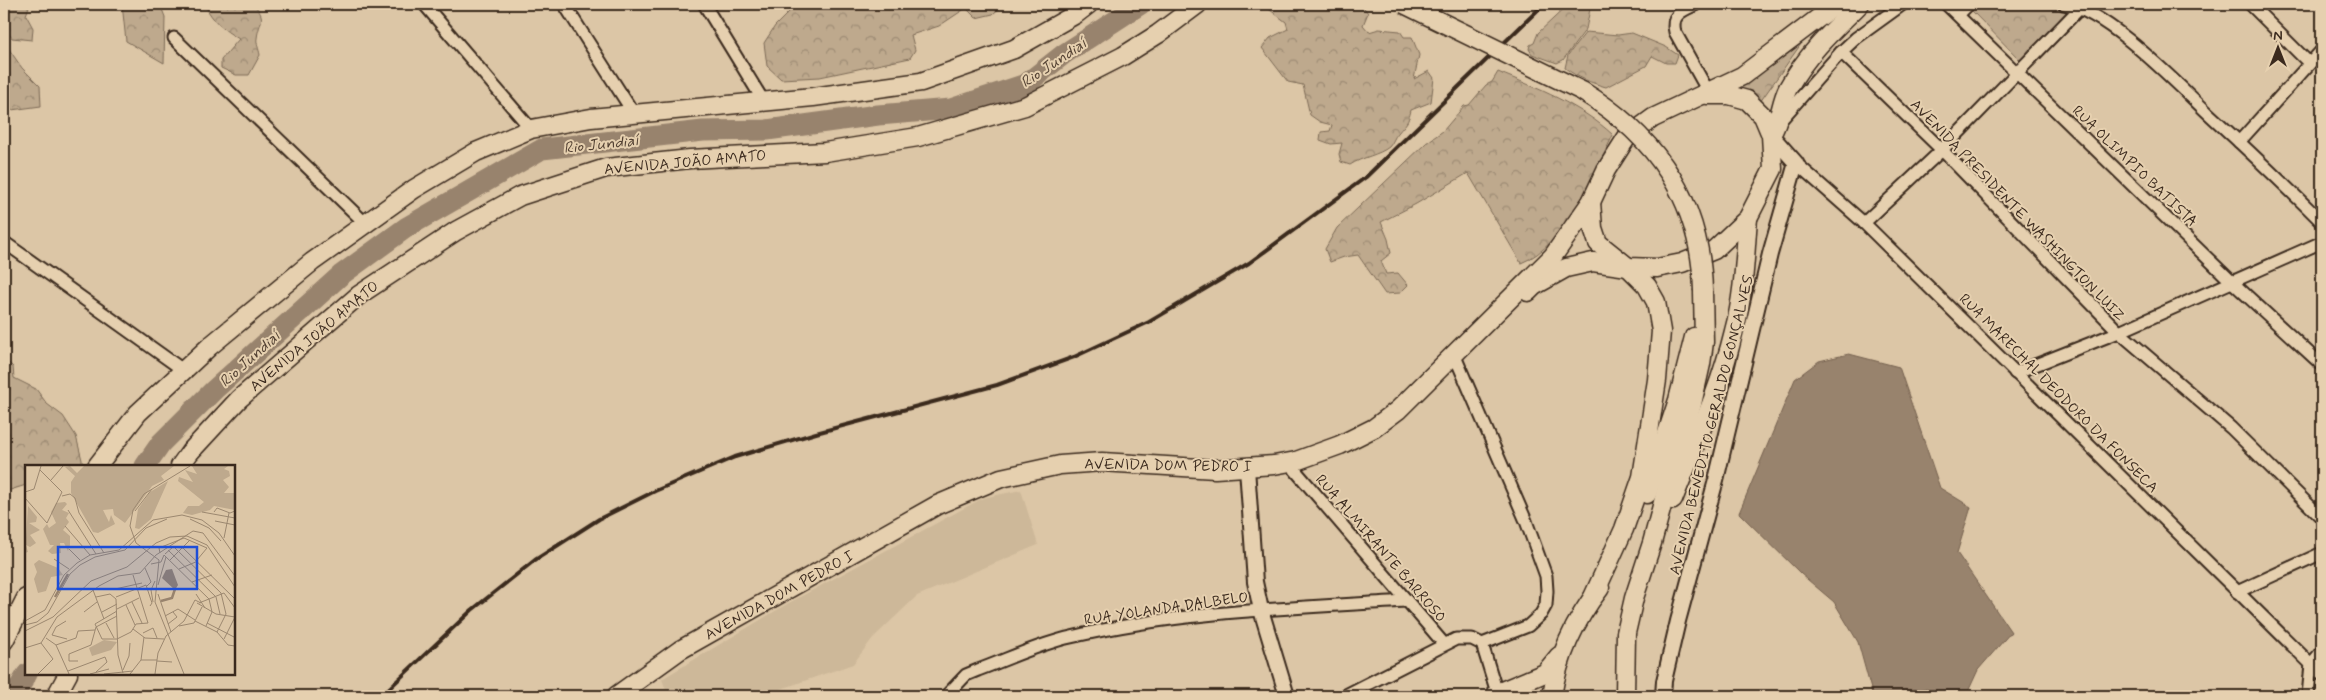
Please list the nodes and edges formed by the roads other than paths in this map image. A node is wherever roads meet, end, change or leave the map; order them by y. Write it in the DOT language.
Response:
graph roads {
  1 [pos="424,4"];
  2 [pos="564,4"];
  3 [pos="704,4"];
  4 [pos="1089,4"];
  5 [pos="1198,4"];
  6 [pos="1404,4"];
  7 [pos="1697,4"];
  8 [pos="1837,4"];
  9 [pos="1860,4"];
  10 [pos="1903,4"];
  11 [pos="1946,4"];
  12 [pos="1969,4"];
  13 [pos="2064,4"];
  14 [pos="2250,4"];
  15 [pos="2082,6"];
  16 [pos="1959,14"];
  17 [pos="174,38"];
  18 [pos="2322,50"];
  19 [pos="1841,52"];
  20 [pos="2309,63"];
  21 [pos="2018,74"];
  22 [pos="1707,94"];
  23 [pos="764,102"];
  24 [pos="634,114"];
  25 [pos="531,129"];
  26 [pos="1775,129"];
  27 [pos="2239,142"];
  28 [pos="1942,150"];
  29 [pos="1796,163"];
  30 [pos="1591,202"];
  31 [pos="2320,215"];
  32 [pos="1748,218"];
  33 [pos="1864,223"];
  34 [pos="366,224"];
  35 [pos="4,242"];
  36 [pos="2322,242"];
  37 [pos="1628,267"];
  38 [pos="2231,280"];
  39 [pos="1702,317"];
  40 [pos="1492,322"];
  41 [pos="2119,332"];
  42 [pos="1457,359"];
  43 [pos="2322,365"];
  44 [pos="183,370"];
  45 [pos="2015,373"];
  46 [pos="97,465"];
  47 [pos="181,465"];
  48 [pos="1295,470"];
  49 [pos="1246,472"];
  50 [pos="2322,518"];
  51 [pos="1652,543"];
  52 [pos="2322,553"];
  53 [pos="2238,592"];
  54 [pos="1593,597"];
  55 [pos="25,600"];
  56 [pos="1406,601"];
  57 [pos="1261,610"];
  58 [pos="4,642"];
  59 [pos="1444,644"];
  60 [pos="1482,644"];
  61 [pos="1566,647"];
  62 [pos="2322,651"];
  63 [pos="2311,664"];
  64 [pos="67,675"];
  65 [pos="2322,675"];
  66 [pos="1498,695"];
  67 [pos="56,696"];
  68 [pos="616,696"];
  69 [pos="631,696"];
  70 [pos="946,696"];
  71 [pos="1287,696"];
  72 [pos="1344,696"];
  73 [pos="1552,696"];
  74 [pos="1625,696"];
  75 [pos="1663,696"];
  76 [pos="2308,696"];
  1 -- 25 [label="street"];
  2 -- 24 [label="street"];
  3 -- 23 [label="street"];
  4 -- 23 [label="main road"];
  5 -- 47 [label="main road, AVENIDA JOÃO AMATO"];
  6 -- 39 [label="main road, bridge"];
  7 -- 22 [label="street"];
  8 -- 22 [label="main road"];
  9 -- 26 [label="main road"];
  10 -- 19 [label="street"];
  11 -- 16 [label="street, RUA OLIMPIO BATISTA"];
  12 -- 16 [label="street"];
  13 -- 15 [label="street"];
  14 -- 20 [label="street"];
  15 -- 21 [label="street"];
  15 -- 27 [label="street"];
  16 -- 21 [label="street, RUA OLIMPIO BATISTA"];
  17 -- 34 [label="street"];
  18 -- 20 [label="street"];
  19 -- 26 [label="street"];
  19 -- 28 [label="street, AVENIDA PRESIDENTE WASHINGTON LUIZ"];
  20 -- 27 [label="street"];
  21 -- 28 [label="street"];
  21 -- 38 [label="street, RUA OLIMPIO BATISTA"];
  22 -- 26 [label="main road"];
  22 -- 30 [label="main road"];
  23 -- 24 [label="main road"];
  24 -- 25 [label="main road"];
  25 -- 34 [label="main road"];
  26 -- 29 [label="street, RUA MARECHAL DEODORO DA FONSECA"];
  26 -- 32 [label="main road"];
  27 -- 31 [label="street"];
  28 -- 33 [label="street"];
  28 -- 41 [label="street, AVENIDA PRESIDENTE WASHINGTON LUIZ"];
  29 -- 33 [label="street, RUA MARECHAL DEODORO DA FONSECA"];
  29 -- 75 [label="street, AVENIDA BENEDITO GERALDO GONÇALVES"];
  30 -- 37 [label="main road"];
  30 -- 40 [label="main road"];
  32 -- 37 [label="main road"];
  32 -- 51 [label="main road"];
  33 -- 45 [label="street, RUA MARECHAL DEODORO DA FONSECA"];
  34 -- 44 [label="main road"];
  35 -- 44 [label="street"];
  36 -- 38 [label="street"];
  37 -- 40 [label="main road"];
  37 -- 54 [label="main road"];
  38 -- 41 [label="street"];
  38 -- 43 [label="street, RUA OLIMPIO BATISTA"];
  39 -- 51 [label="main road"];
  39 -- 54 [label="main road"];
  40 -- 42 [label="main road, AVENIDA DOM PEDRO I"];
  41 -- 45 [label="street, AVENIDA PRESIDENTE WASHINGTON LUIZ"];
  41 -- 50 [label="street"];
  42 -- 48 [label="main road, AVENIDA DOM PEDRO I"];
  42 -- 49 [label="main road, AVENIDA DOM PEDRO I"];
  42 -- 60 [label="street"];
  44 -- 46 [label="main road"];
  45 -- 53 [label="street, RUA MARECHAL DEODORO DA FONSECA"];
  48 -- 49 [label="main road, AVENIDA DOM PEDRO I"];
  48 -- 56 [label="street, RUA ALMIRANTE BARROSO"];
  49 -- 57 [label="street"];
  49 -- 68 [label="main road, AVENIDA DOM PEDRO I"];
  49 -- 69 [label="main road, AVENIDA DOM PEDRO I"];
  51 -- 74 [label="main road"];
  52 -- 53 [label="street"];
  53 -- 63 [label="street, RUA MARECHAL DEODORO DA FONSECA"];
  54 -- 61 [label="main road"];
  55 -- 58 [label="main road"];
  56 -- 57 [label="street, RUA YOLANDA DALBELO"];
  56 -- 59 [label="street, RUA ALMIRANTE BARROSO"];
  57 -- 70 [label="street, RUA YOLANDA DALBELO"];
  57 -- 71 [label="street"];
  59 -- 60 [label="street"];
  59 -- 72 [label="street"];
  60 -- 66 [label="street"];
  61 -- 66 [label="main road"];
  61 -- 73 [label="main road"];
  62 -- 63 [label="street"];
  63 -- 65 [label="street, RUA MARECHAL DEODORO DA FONSECA"];
  63 -- 76 [label="street"];
  64 -- 67 [label="main road"];
}
